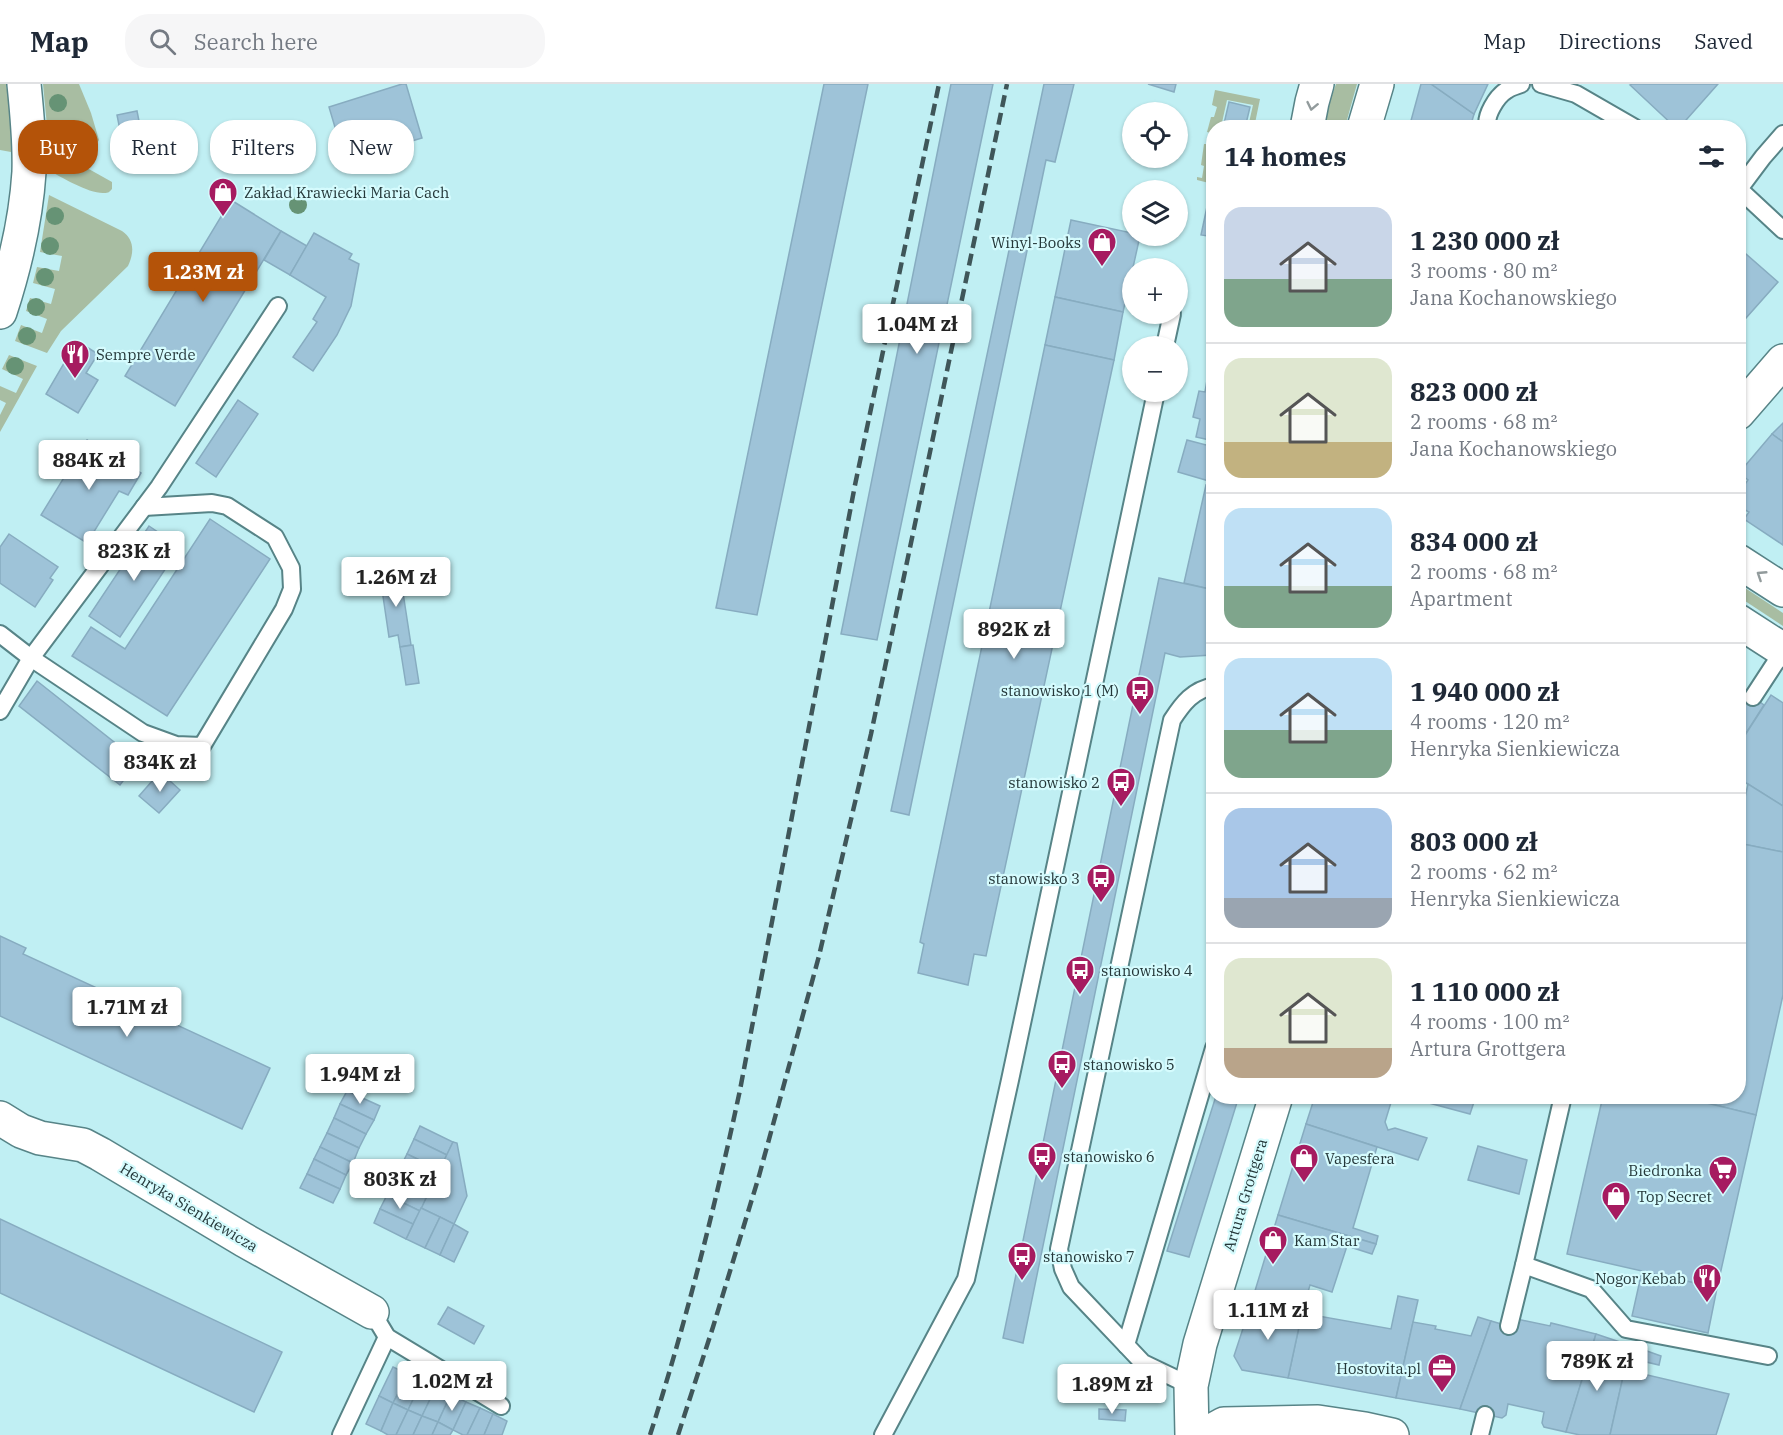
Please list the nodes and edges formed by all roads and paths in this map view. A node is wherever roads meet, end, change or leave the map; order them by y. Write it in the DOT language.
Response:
graph roads {
  1 [pos="24,84"];
  2 [pos="1317,84"];
  3 [pos="1377,84"];
  4 [pos="1521,84"];
  5 [pos="1541,84"];
  6 [pos="1309,120"];
  7 [pos="1366,120"];
  8 [pos="1488,120"];
  9 [pos="1621,120"];
  10 [pos="1783,134"];
  11 [pos="1746,180"];
  12 [pos="1746,196"];
  13 [pos="1783,230"];
  14 [pos="278,306"];
  15 [pos="0,312"];
  16 [pos="1783,362"];
  17 [pos="1153,402"];
  18 [pos="1746,404"];
  19 [pos="144,507"];
  20 [pos="1746,566"];
  21 [pos="1783,590"];
  22 [pos="1746,626"];
  23 [pos="0,634"];
  24 [pos="1783,651"];
  25 [pos="31,658"];
  26 [pos="1206,687"];
  27 [pos="1753,697"];
  28 [pos="0,711"];
  29 [pos="1206,1075"];
  30 [pos="1274,1104"];
  31 [pos="1561,1104"];
  32 [pos="0,1118"];
  33 [pos="1524,1265"];
  34 [pos="380,1325"];
  35 [pos="1509,1326"];
  36 [pos="1126,1345"];
  37 [pos="1768,1356"];
  38 [pos="1191,1386"];
  39 [pos="501,1406"];
  40 [pos="1485,1415"];
  41 [pos="341,1435"];
  42 [pos="883,1435"];
  43 [pos="1192,1435"];
  44 [pos="1204,1435"];
  45 [pos="1392,1435"];
  46 [pos="1480,1435"];
  1 -- 15 [label="street"];
  2 -- 6 [label="street, one-way"];
  3 -- 7 [label="street"];
  4 -- 8 [label="lane"];
  5 -- 9 [label="lane"];
  10 -- 11 [label="lane"];
  12 -- 13 [label="lane"];
  14 -- 19 [label="lane"];
  16 -- 18 [label="street"];
  17 -- 42 [label="lane"];
  19 -- 25 [label="lane"];
  19 -- 25 [label="lane"];
  21 -- 20 [label="street, one-way"];
  22 -- 24 [label="street"];
  23 -- 25 [label="lane"];
  24 -- 27 [label="lane"];
  25 -- 28 [label="lane"];
  26 -- 36 [label="lane"];
  29 -- 36 [label="lane"];
  30 -- 38 [label="street, Artura Grottgera"];
  31 -- 33 [label="lane"];
  32 -- 34 [label="street, Henryka Sienkiewicza"];
  33 -- 35 [label="lane"];
  33 -- 37 [label="lane"];
  34 -- 39 [label="lane"];
  34 -- 41 [label="lane"];
  36 -- 38 [label="lane"];
  38 -- 43 [label="street, Artura Grottgera"];
  40 -- 46 [label="lane"];
  44 -- 45 [label="street"];
}
